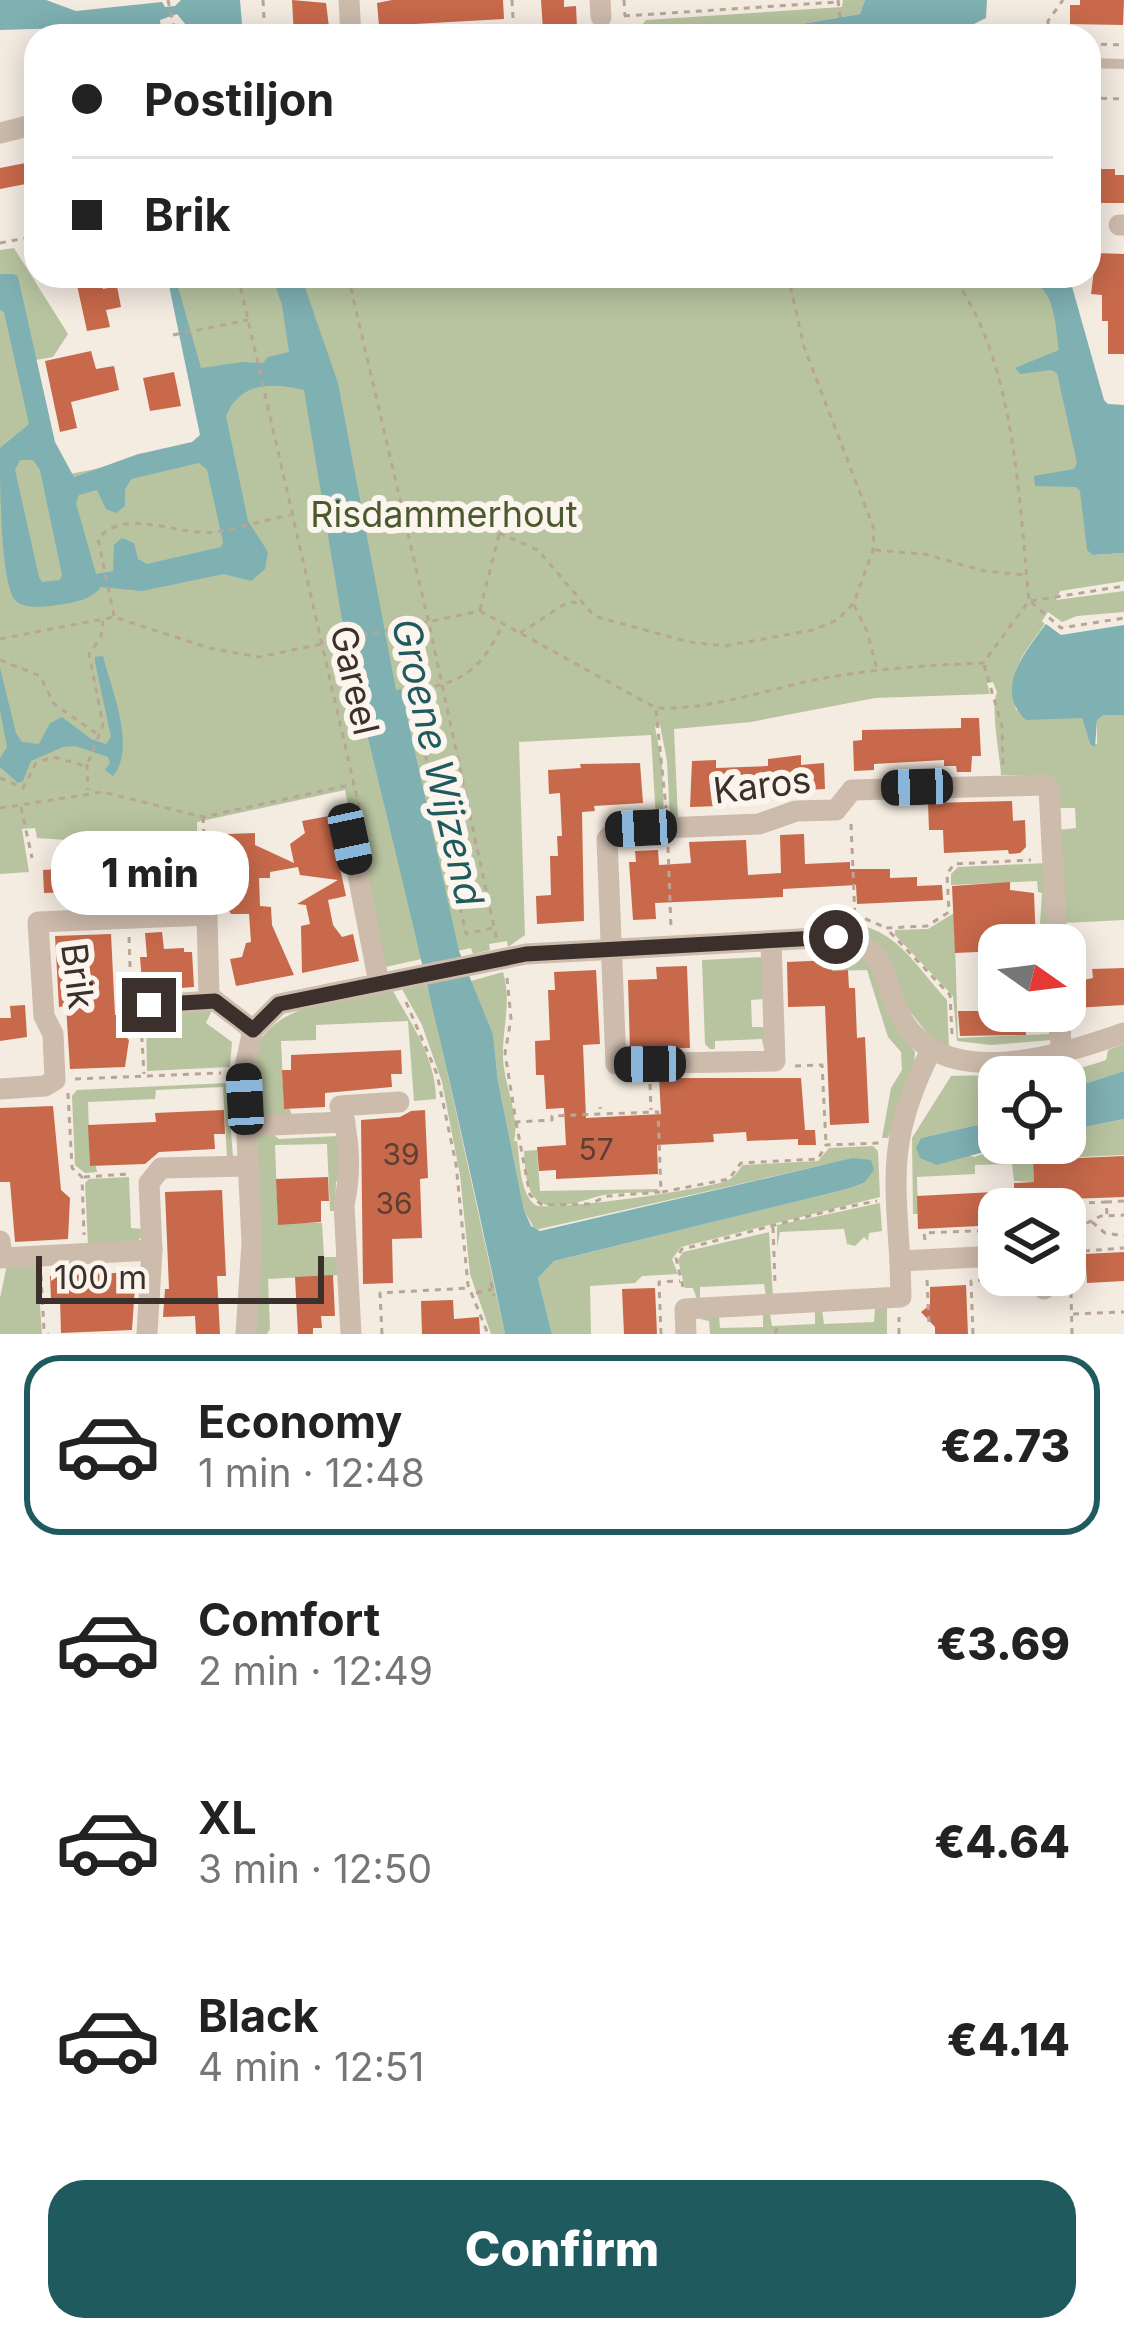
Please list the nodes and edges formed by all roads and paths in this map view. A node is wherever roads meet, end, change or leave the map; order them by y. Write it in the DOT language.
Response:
graph roads {
  1 [pos="624,0"];
  2 [pos="763,0"];
  3 [pos="838,1"];
  4 [pos="764,8"];
  5 [pos="609,11"];
  6 [pos="241,288"];
  7 [pos="352,288"];
  8 [pos="791,288"];
  9 [pos="960,288"];
  10 [pos="250,320"];
  11 [pos="176,335"];
  12 [pos="292,515"];
  13 [pos="502,523"];
  14 [pos="499,533"];
  15 [pos="873,550"];
  16 [pos="1027,575"];
  17 [pos="1124,586"];
  18 [pos="1029,601"];
  19 [pos="854,603"];
  20 [pos="580,604"];
  21 [pos="480,611"];
  22 [pos="114,617"];
  23 [pos="1124,618"];
  24 [pos="103,619"];
  25 [pos="429,624"];
  26 [pos="503,624"];
  27 [pos="519,634"];
  28 [pos="0,639"];
  29 [pos="323,644"];
  30 [pos="0,659"];
  31 [pos="983,663"];
  32 [pos="878,671"];
  33 [pos="441,686"];
  34 [pos="656,708"];
  35 [pos="96,736"];
  36 [pos="87,764"];
  37 [pos="0,778"];
  38 [pos="354,784"];
  39 [pos="1004,784"];
  40 [pos="88,792"];
  41 [pos="842,802"];
  42 [pos="21,806"];
  43 [pos="0,808"];
  44 [pos="203,818"];
  45 [pos="667,827"];
  46 [pos="357,833"];
  47 [pos="205,856"];
  48 [pos="32,858"];
  49 [pos="1053,859"];
  50 [pos="855,918"];
  51 [pos="1056,924"];
  52 [pos="494,928"];
  53 [pos="771,942"];
  54 [pos="671,945"];
  55 [pos="610,948"];
  56 [pos="503,959"];
  57 [pos="388,981"];
  58 [pos="215,1001"];
  59 [pos="149,1005"];
  60 [pos="253,1030"];
  61 [pos="1060,1032"];
  62 [pos="1124,1033"];
  63 [pos="931,1050"];
  64 [pos="1061,1054"];
  65 [pos="954,1059"];
  66 [pos="775,1061"];
  67 [pos="650,1064"];
  68 [pos="244,1072"];
  69 [pos="0,1088"];
  70 [pos="399,1102"];
  71 [pos="600,1107"];
  72 [pos="651,1112"];
  73 [pos="601,1114"];
  74 [pos="345,1122"];
  75 [pos="516,1122"];
  76 [pos="247,1126"];
  77 [pos="896,1142"];
  78 [pos="826,1145"];
  79 [pos="248,1166"];
  80 [pos="158,1173"];
  81 [pos="82,1177"];
  82 [pos="661,1192"];
  83 [pos="896,1198"];
  84 [pos="1124,1201"];
  85 [pos="1106,1202"];
  86 [pos="1086,1204"];
  87 [pos="1124,1215"];
  88 [pos="1107,1216"];
  89 [pos="1091,1221"];
  90 [pos="1086,1224"];
  91 [pos="772,1225"];
  92 [pos="1124,1236"];
  93 [pos="1124,1248"];
  94 [pos="152,1250"];
  95 [pos="1086,1250"];
  96 [pos="85,1253"];
  97 [pos="40,1255"];
  98 [pos="1,1257"];
  99 [pos="978,1257"];
  100 [pos="900,1261"];
  101 [pos="978,1280"];
  102 [pos="682,1281"];
  103 [pos="490,1282"];
  104 [pos="473,1291"];
  105 [pos="1070,1296"];
  106 [pos="776,1304"];
  107 [pos="685,1309"];
  108 [pos="1124,1312"];
  109 [pos="1071,1315"];
  110 [pos="48,1334"];
  111 [pos="147,1334"];
  112 [pos="247,1334"];
  113 [pos="351,1334"];
  114 [pos="382,1334"];
  115 [pos="488,1334"];
  116 [pos="661,1334"];
  117 [pos="686,1334"];
  118 [pos="973,1334"];
  119 [pos="1072,1334"];
  1 -- 5 [label="path"];
  2 -- 4 [label="path"];
  3 -- 4 [label="path"];
  4 -- 5 [label="path"];
  6 -- 10 [label="path, Gareel"];
  7 -- 25 [label="path"];
  8 -- 15 [label="path"];
  9 -- 16 [label="path"];
  10 -- 11 [label="path"];
  10 -- 12 [label="path, Gareel"];
  12 -- 22 [label="path"];
  12 -- 29 [label="path, Gareel"];
  13 -- 14 [label="path"];
  14 -- 20 [label="path"];
  14 -- 21 [label="path"];
  15 -- 16 [label="path"];
  15 -- 19 [label="path"];
  16 -- 18 [label="path"];
  17 -- 18 [label="path"];
  18 -- 23 [label="path"];
  18 -- 31 [label="path"];
  19 -- 20 [label="path"];
  19 -- 32 [label="path"];
  20 -- 27 [label="path"];
  21 -- 25 [label="path"];
  21 -- 26 [label="path"];
  22 -- 24 [label="path"];
  22 -- 29 [label="path"];
  24 -- 28 [label="path"];
  24 -- 35 [label="path"];
  25 -- 29 [label="path"];
  25 -- 33 [label="path"];
  26 -- 27 [label="path"];
  26 -- 33 [label="path"];
  27 -- 34 [label="path"];
  29 -- 38 [label="path, Gareel"];
  30 -- 35 [label="path"];
  31 -- 32 [label="path"];
  31 -- 39 [label="path"];
  32 -- 34 [label="path"];
  33 -- 52 [label="path"];
  33 -- 52 [label="path"];
  34 -- 45 [label="path"];
  35 -- 36 [label="path"];
  36 -- 37 [label="path"];
  36 -- 40 [label="path"];
  38 -- 44 [label="path"];
  38 -- 46 [label="path, Gareel"];
  39 -- 41 [label="street, Karos"];
  39 -- 49 [label="street, Karos"];
  40 -- 42 [label="path"];
  40 -- 44 [label="path"];
  41 -- 45 [label="street, Karos"];
  41 -- 50 [label="path"];
  42 -- 43 [label="path"];
  42 -- 48 [label="path"];
  44 -- 47 [label="path"];
  45 -- 54 [label="path"];
  45 -- 55 [label="street, Karos"];
  46 -- 57 [label="street"];
  49 -- 51 [label="street, Karos"];
  49 -- 65 [label="path"];
  52 -- 56 [label="path"];
  53 -- 54 [label="street"];
  53 -- 63 [label="street"];
  53 -- 66 [label="street"];
  54 -- 55 [label="street"];
  55 -- 56 [label="street"];
  55 -- 67 [label="street, Karos"];
  56 -- 57 [label="street"];
  56 -- 75 [label="path"];
  57 -- 60 [label="street"];
  57 -- 104 [label="path"];
  58 -- 59 [label="street, Brik"];
  58 -- 60 [label="street"];
  58 -- 69 [label="street, Brik"];
  60 -- 68 [label="street"];
  61 -- 64 [label="street"];
  62 -- 64 [label="street"];
  63 -- 65 [label="street"];
  63 -- 77 [label="street"];
  64 -- 65 [label="street"];
  66 -- 67 [label="street"];
  66 -- 78 [label="path"];
  67 -- 72 [label="path"];
  68 -- 76 [label="street"];
  68 -- 81 [label="path"];
  70 -- 74 [label="street"];
  71 -- 73 [label="path"];
  72 -- 73 [label="path"];
  72 -- 82 [label="path"];
  73 -- 75 [label="path"];
  74 -- 76 [label="street"];
  74 -- 113 [label="street"];
  75 -- 82 [label="path"];
  76 -- 79 [label="street"];
  77 -- 78 [label="path"];
  77 -- 83 [label="street"];
  78 -- 82 [label="path"];
  79 -- 80 [label="street"];
  79 -- 112 [label="street"];
  80 -- 81 [label="path"];
  80 -- 94 [label="street"];
  81 -- 96 [label="path"];
  83 -- 91 [label="path"];
  83 -- 100 [label="street"];
  84 -- 85 [label="path"];
  85 -- 86 [label="path"];
  85 -- 88 [label="path"];
  87 -- 88 [label="path"];
  88 -- 89 [label="path"];
  89 -- 90 [label="path"];
  89 -- 92 [label="path"];
  91 -- 102 [label="path"];
  91 -- 106 [label="path"];
  93 -- 95 [label="path"];
  94 -- 96 [label="street"];
  94 -- 111 [label="street"];
  96 -- 97 [label="street"];
  97 -- 98 [label="street"];
  97 -- 110 [label="path"];
  99 -- 100 [label="street"];
  100 -- 106 [label="street"];
  101 -- 118 [label="path"];
  102 -- 107 [label="path"];
  102 -- 116 [label="path"];
  103 -- 104 [label="path"];
  104 -- 114 [label="path"];
  104 -- 115 [label="path"];
  105 -- 109 [label="path"];
  106 -- 107 [label="street"];
  107 -- 117 [label="street"];
  108 -- 109 [label="path"];
  109 -- 119 [label="path"];
}
